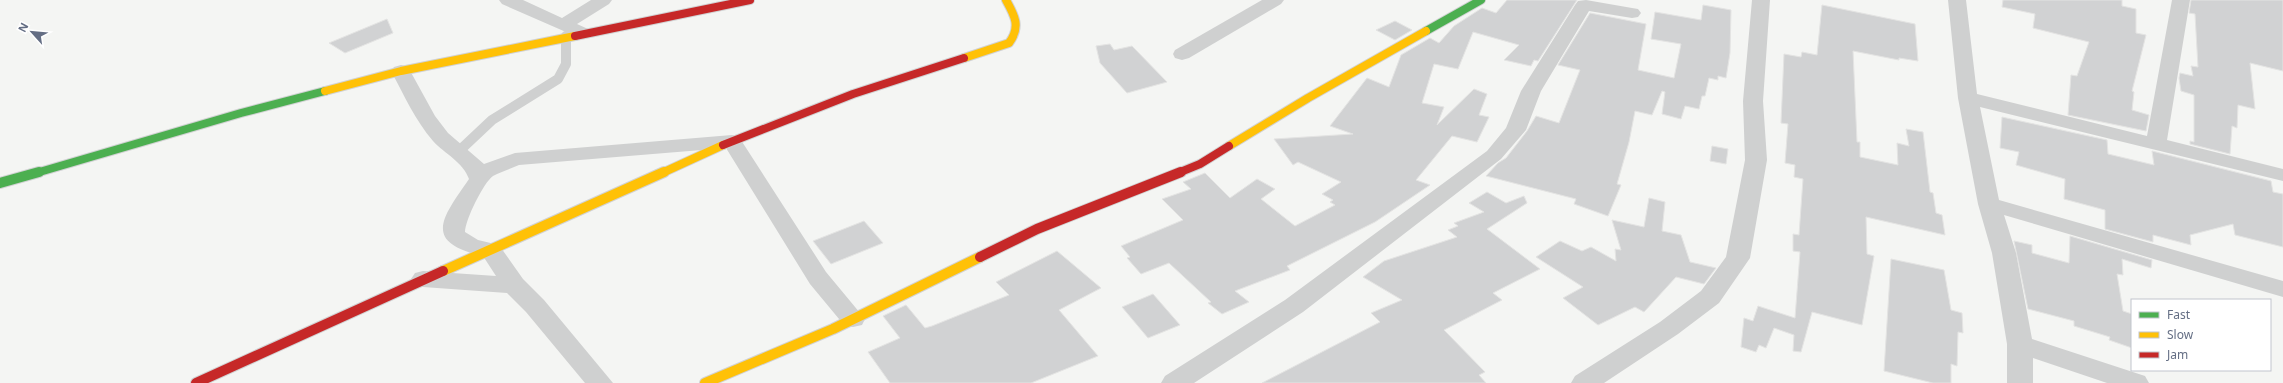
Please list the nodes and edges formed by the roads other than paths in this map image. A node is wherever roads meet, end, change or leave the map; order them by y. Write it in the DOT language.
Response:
graph roads {
  1 [pos="508,0"];
  2 [pos="603,0"];
  3 [pos="750,0"];
  4 [pos="1006,0"];
  5 [pos="1276,0"];
  6 [pos="1481,0"];
  7 [pos="1761,0"];
  8 [pos="1957,0"];
  9 [pos="2181,0"];
  10 [pos="1632,13"];
  11 [pos="570,32"];
  12 [pos="1182,54"];
  13 [pos="401,72"];
  14 [pos="1968,98"];
  15 [pos="732,141"];
  16 [pos="2156,144"];
  17 [pos="458,152"];
  18 [pos="480,174"];
  19 [pos="2283,175"];
  20 [pos="0,183"];
  21 [pos="1989,204"];
  22 [pos="491,250"];
  23 [pos="423,279"];
  24 [pos="514,285"];
  25 [pos="2283,289"];
  26 [pos="853,319"];
  27 [pos="2020,344"];
  28 [pos="588,380"];
  29 [pos="196,383"];
  30 [pos="705,383"];
  31 [pos="1174,383"];
  32 [pos="1584,383"];
  33 [pos="2020,383"];
  34 [pos="2136,383"];
  1 -- 11 [label="street"];
  2 -- 11 [label="street"];
  3 -- 11 [label="street"];
  4 -- 15 [label="street"];
  5 -- 12 [label="street"];
  6 -- 26 [label="street"];
  7 -- 32 [label="street"];
  8 -- 14 [label="street"];
  9 -- 16 [label="street"];
  10 -- 31 [label="street"];
  11 -- 13 [label="street"];
  11 -- 17 [label="lane"];
  13 -- 17 [label="street"];
  13 -- 20 [label="street"];
  14 -- 16 [label="street"];
  14 -- 21 [label="street"];
  15 -- 18 [label="street"];
  15 -- 22 [label="street"];
  15 -- 26 [label="street"];
  16 -- 19 [label="street"];
  17 -- 18 [label="street"];
  18 -- 22 [label="street"];
  21 -- 25 [label="street"];
  21 -- 27 [label="street"];
  22 -- 23 [label="street"];
  22 -- 24 [label="street"];
  23 -- 24 [label="street"];
  23 -- 29 [label="street"];
  24 -- 28 [label="street"];
  26 -- 30 [label="street"];
  27 -- 33 [label="street"];
  27 -- 34 [label="street"];
}
